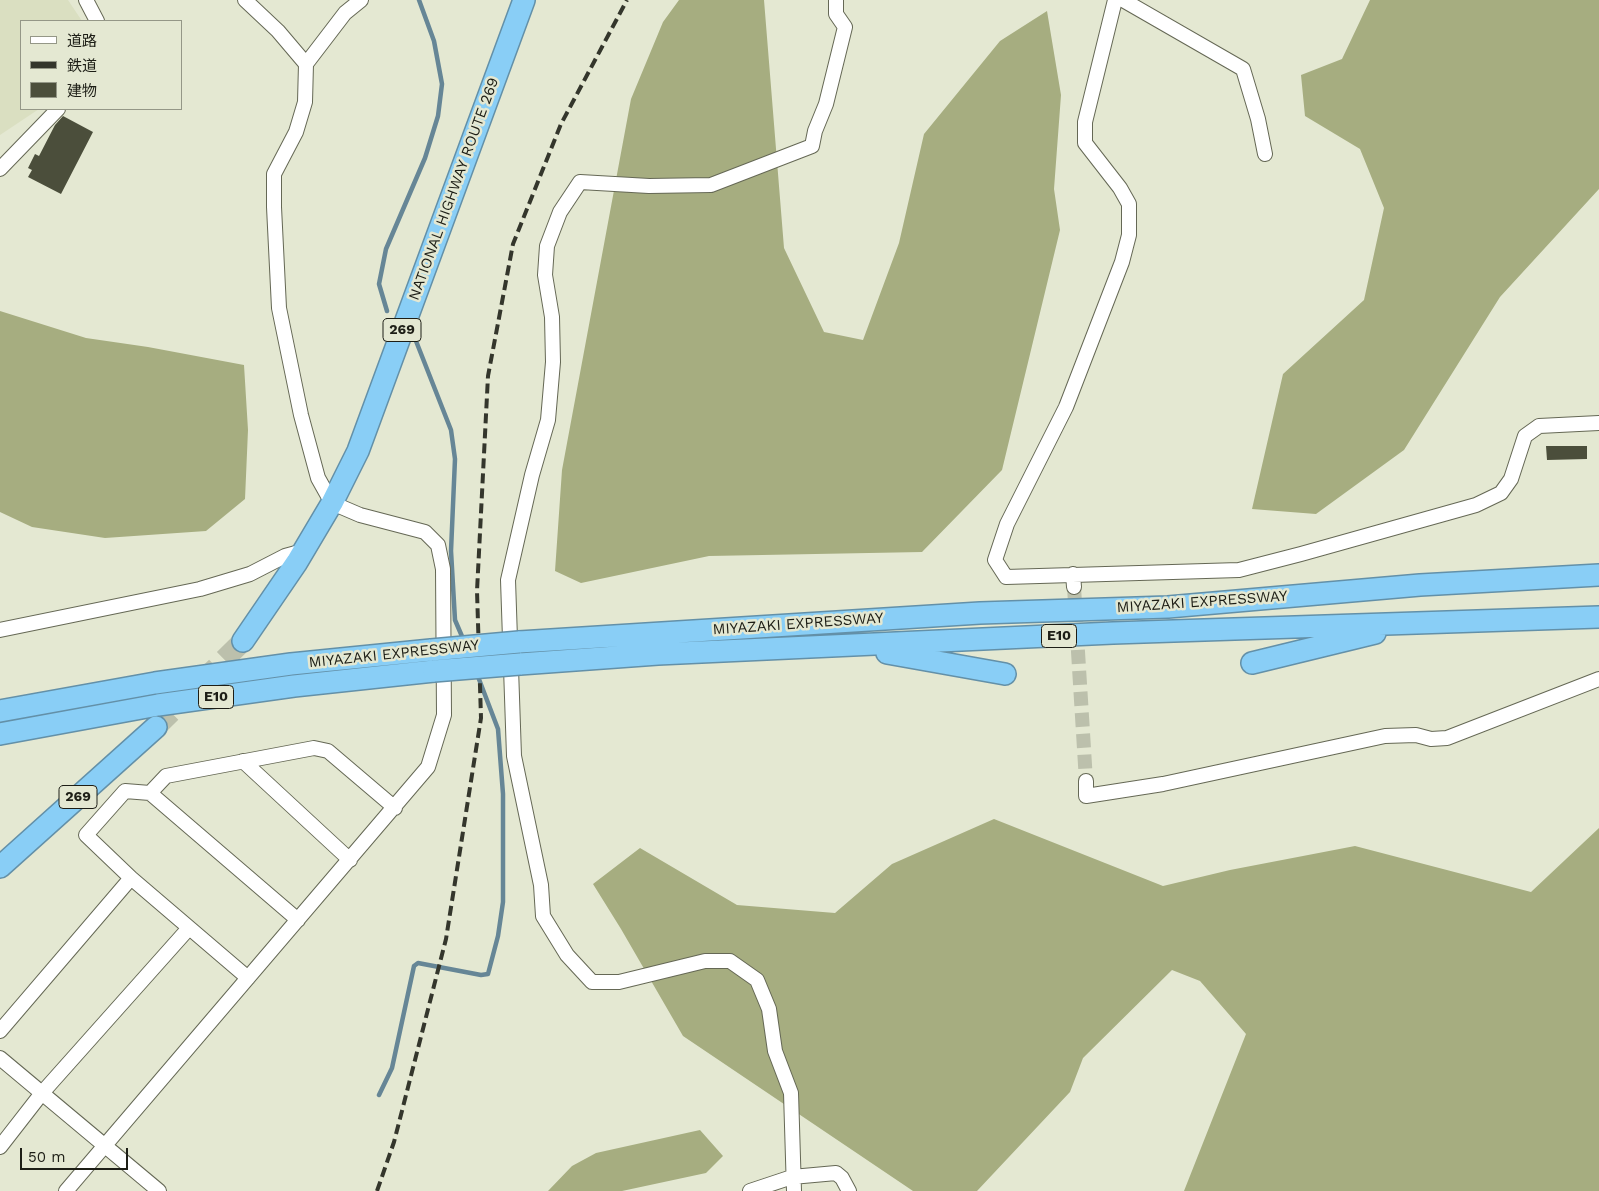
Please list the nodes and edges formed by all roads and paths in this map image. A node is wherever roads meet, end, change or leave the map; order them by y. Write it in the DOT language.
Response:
graph roads {
  1 [pos="86,0"];
  2 [pos="245,0"];
  3 [pos="362,0"];
  4 [pos="524,0"];
  5 [pos="836,0"];
  6 [pos="1115,0"];
  7 [pos="1123,0"];
  8 [pos="96,20"];
  9 [pos="306,64"];
  10 [pos="57,110"];
  11 [pos="1265,154"];
  12 [pos="0,169"];
  13 [pos="1599,423"];
  14 [pos="332,503"];
  15 [pos="303,551"];
  16 [pos="1599,575"];
  17 [pos="1599,617"];
  18 [pos="1422,622"];
  19 [pos="0,630"];
  20 [pos="243,640"];
  21 [pos="850,646"];
  22 [pos="1252,663"];
  23 [pos="1005,674"];
  24 [pos="1599,679"];
  25 [pos="0,711"];
  26 [pos="156,727"];
  27 [pos="0,734"];
  28 [pos="243,761"];
  29 [pos="1086,781"];
  30 [pos="150,794"];
  31 [pos="395,808"];
  32 [pos="350,860"];
  33 [pos="0,867"];
  34 [pos="131,878"];
  35 [pos="298,920"];
  36 [pos="189,928"];
  37 [pos="248,978"];
  38 [pos="0,1031"];
  39 [pos="0,1058"];
  40 [pos="42,1093"];
  41 [pos="105,1145"];
  42 [pos="0,1147"];
  43 [pos="793,1184"];
  44 [pos="66,1191"];
  45 [pos="159,1191"];
  46 [pos="750,1191"];
  47 [pos="849,1191"];
  1 -- 8 [label="street"];
  2 -- 9 [label="street"];
  3 -- 9 [label="street"];
  4 -- 14 [label="highway, NATIONAL HIGHWAY ROUTE 269 / 269"];
  5 -- 43 [label="street"];
  6 -- 13 [label="street"];
  7 -- 11 [label="street"];
  9 -- 14 [label="street"];
  10 -- 12 [label="street"];
  14 -- 15 [label="highway, NATIONAL HIGHWAY ROUTE 269 / 269"];
  14 -- 31 [label="street"];
  15 -- 19 [label="street"];
  15 -- 20 [label="highway, NATIONAL HIGHWAY ROUTE 269 / 269"];
  16 -- 25 [label="highway, MIYAZAKI EXPRESSWAY / E10, bridge"];
  17 -- 18 [label="highway, MIYAZAKI EXPRESSWAY / E10"];
  18 -- 21 [label="highway, MIYAZAKI EXPRESSWAY / E10"];
  18 -- 22 [label="highway"];
  21 -- 23 [label="highway"];
  21 -- 27 [label="highway, MIYAZAKI EXPRESSWAY / E10, bridge"];
  24 -- 29 [label="street"];
  26 -- 33 [label="highway, 269"];
  28 -- 30 [label="street"];
  28 -- 31 [label="street"];
  28 -- 32 [label="street"];
  30 -- 34 [label="street"];
  30 -- 35 [label="street"];
  31 -- 32 [label="street"];
  32 -- 35 [label="street"];
  34 -- 36 [label="street"];
  34 -- 38 [label="street"];
  35 -- 37 [label="street"];
  36 -- 37 [label="street"];
  36 -- 40 [label="street"];
  37 -- 41 [label="street"];
  39 -- 40 [label="street"];
  40 -- 41 [label="street"];
  40 -- 42 [label="street"];
  41 -- 44 [label="street"];
  41 -- 45 [label="street"];
  43 -- 46 [label="street"];
  43 -- 47 [label="street"];
}
